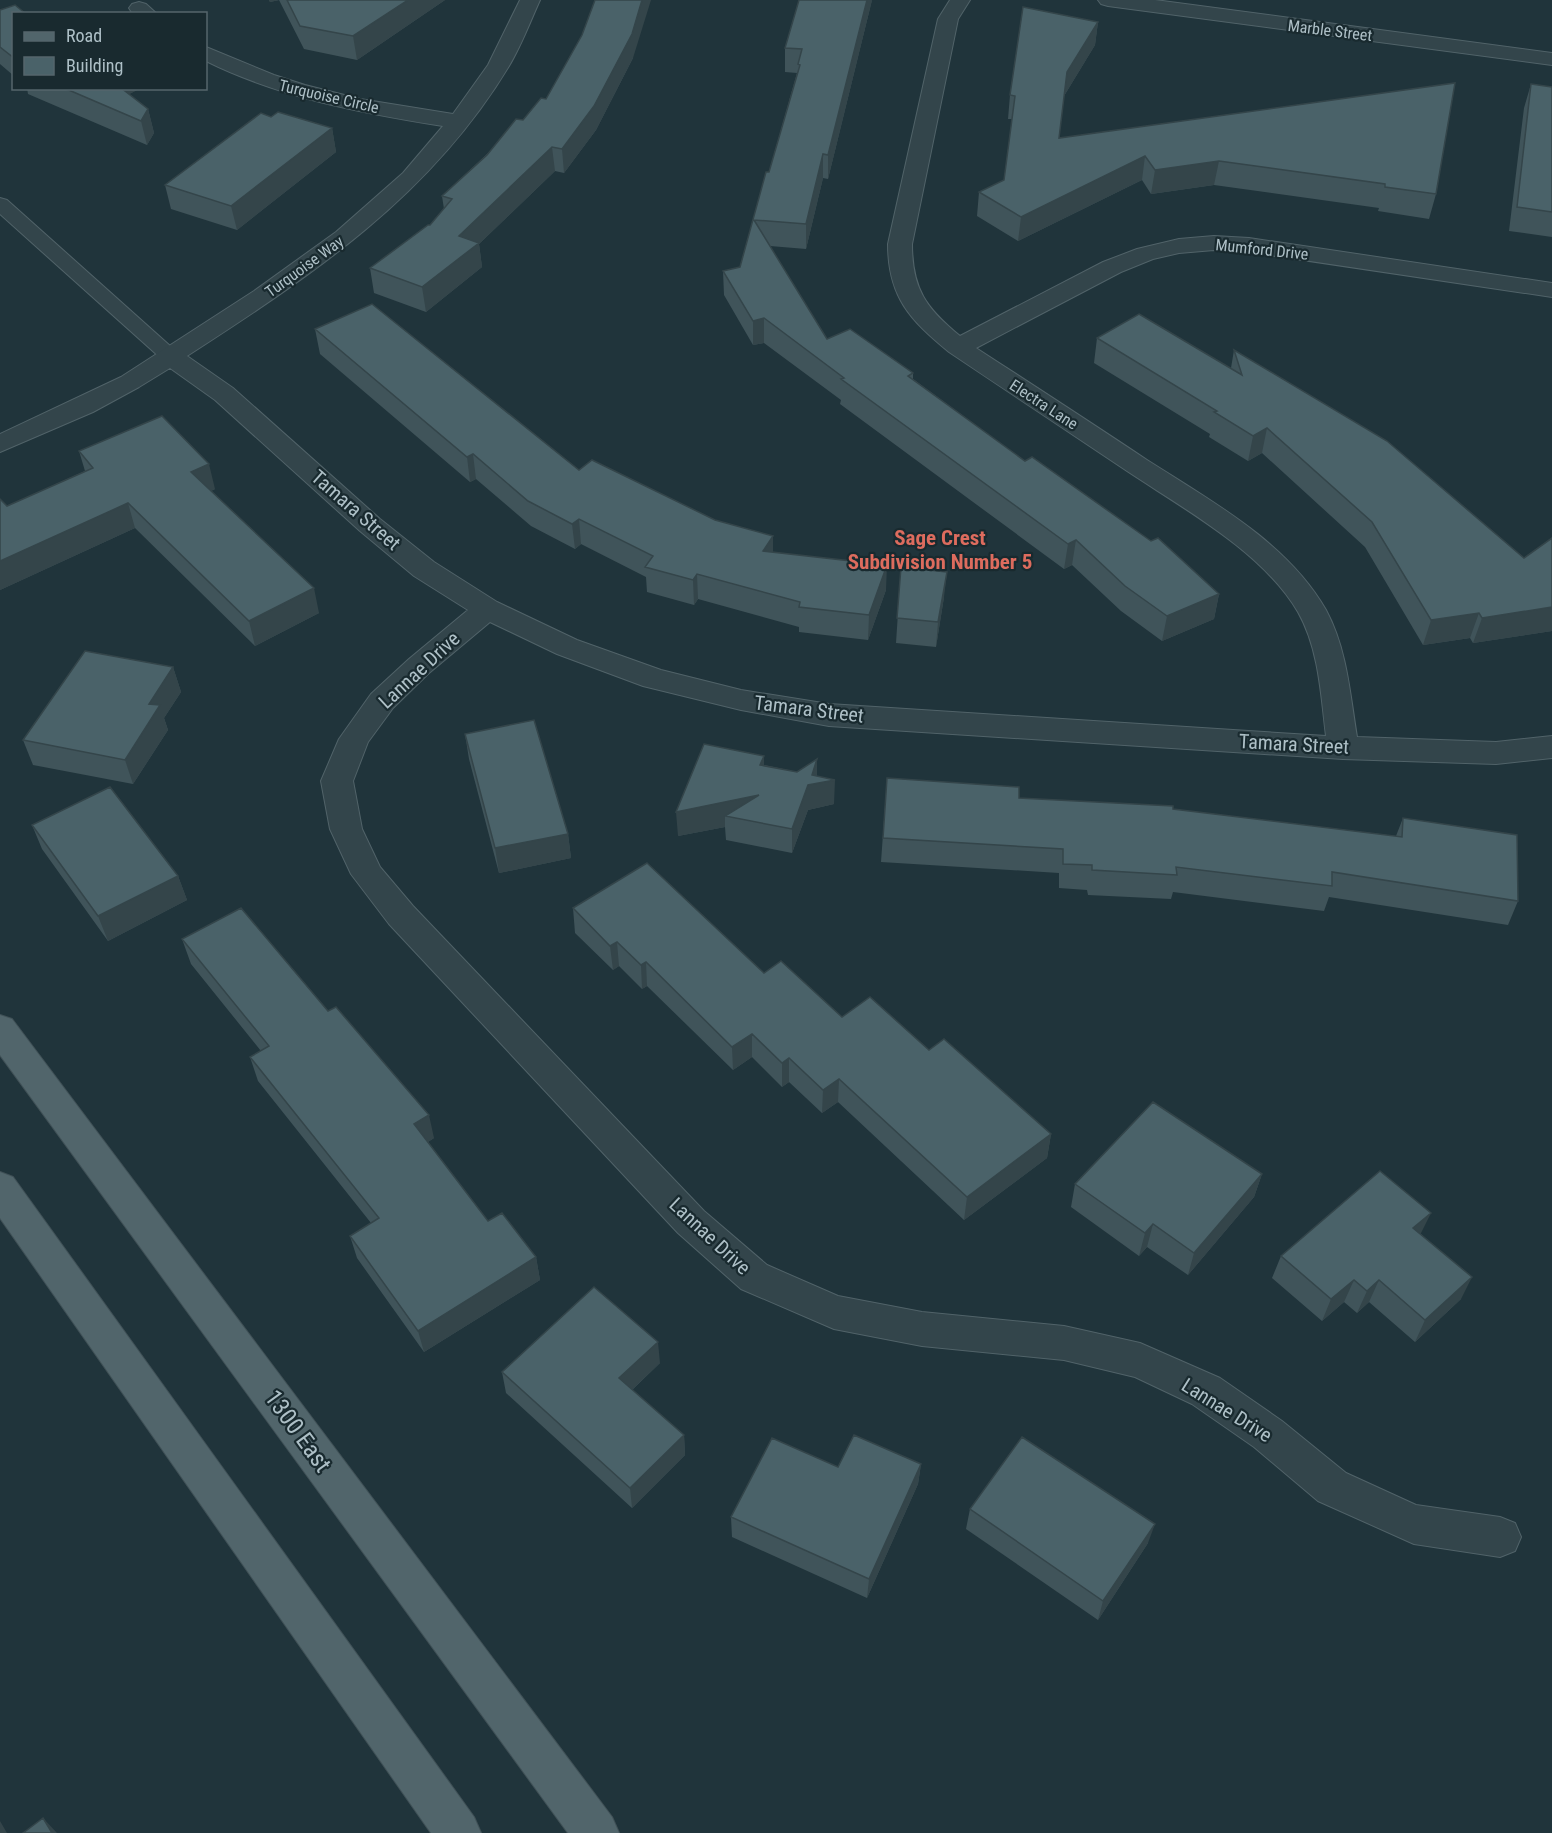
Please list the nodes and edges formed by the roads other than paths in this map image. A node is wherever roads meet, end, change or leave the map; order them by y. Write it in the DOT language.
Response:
graph roads {
  1 [pos="530,0"];
  2 [pos="960,0"];
  3 [pos="1108,0"];
  4 [pos="207,54"];
  5 [pos="1552,59"];
  6 [pos="459,122"];
  7 [pos="0,204"];
  8 [pos="1552,290"];
  9 [pos="958,347"];
  10 [pos="171,357"];
  11 [pos="0,444"];
  12 [pos="487,609"];
  13 [pos="1343,747"];
  14 [pos="1552,747"];
  15 [pos="0,1029"];
  16 [pos="0,1188"];
  17 [pos="1500,1537"];
  18 [pos="458,1833"];
  19 [pos="596,1833"];
  1 -- 6 [label="street, Turquoise Way"];
  2 -- 9 [label="street, Electra Lane"];
  3 -- 5 [label="street, Marble Street"];
  4 -- 6 [label="street, Turquoise Circle"];
  6 -- 10 [label="street, Turquoise Way"];
  7 -- 10 [label="lane"];
  8 -- 9 [label="street, Mumford Drive"];
  9 -- 13 [label="street, Electra Lane"];
  10 -- 11 [label="street, Turquoise Way"];
  10 -- 12 [label="street, Tamara Street"];
  12 -- 13 [label="street, Tamara Street"];
  12 -- 17 [label="street, Lannae Drive"];
  13 -- 14 [label="street, Tamara Street"];
  15 -- 19 [label="main road, 1300 East"];
  16 -- 18 [label="main road"];
}
